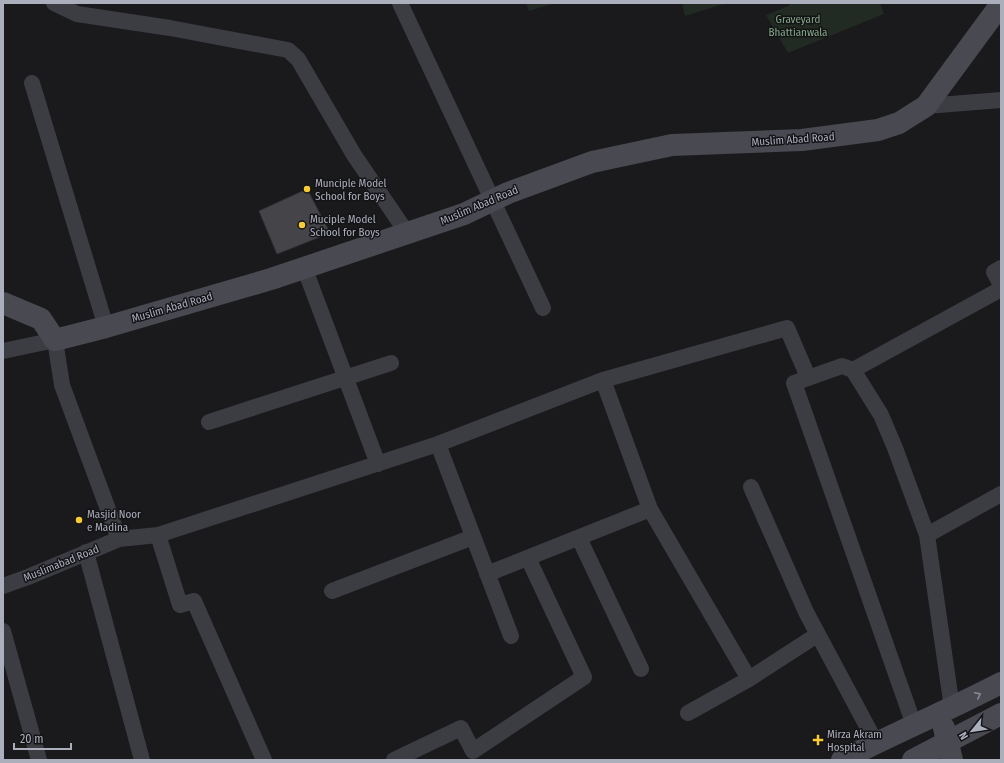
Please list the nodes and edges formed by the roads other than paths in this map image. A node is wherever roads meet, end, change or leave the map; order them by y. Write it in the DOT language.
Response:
graph roads {
  1 [pos="54,3"];
  2 [pos="400,3"];
  3 [pos="1001,4"];
  4 [pos="32,83"];
  5 [pos="1001,100"];
  6 [pos="926,106"];
  7 [pos="492,201"];
  8 [pos="407,233"];
  9 [pos="304,267"];
  10 [pos="1001,268"];
  11 [pos="1001,285"];
  12 [pos="1001,289"];
  13 [pos="3,303"];
  14 [pos="543,308"];
  15 [pos="106,327"];
  16 [pos="55,340"];
  17 [pos="3,351"];
  18 [pos="391,363"];
  19 [pos="853,370"];
  20 [pos="346,377"];
  21 [pos="808,377"];
  22 [pos="603,380"];
  23 [pos="209,422"];
  24 [pos="438,444"];
  25 [pos="378,464"];
  26 [pos="751,487"];
  27 [pos="1001,494"];
  28 [pos="650,509"];
  29 [pos="158,535"];
  30 [pos="927,535"];
  31 [pos="473,537"];
  32 [pos="579,538"];
  33 [pos="119,539"];
  34 [pos="86,552"];
  35 [pos="528,558"];
  36 [pos="487,574"];
  37 [pos="3,586"];
  38 [pos="332,591"];
  39 [pos="3,631"];
  40 [pos="817,635"];
  41 [pos="511,636"];
  42 [pos="641,669"];
  43 [pos="749,679"];
  44 [pos="1001,683"];
  45 [pos="946,711"];
  46 [pos="688,713"];
  47 [pos="1001,714"];
  48 [pos="914,726"];
  49 [pos="876,743"];
  50 [pos="949,751"];
  51 [pos="39,760"];
  52 [pos="142,760"];
  53 [pos="264,760"];
  54 [pos="394,760"];
  55 [pos="842,760"];
  56 [pos="913,760"];
  1 -- 8 [label="street"];
  2 -- 7 [label="street"];
  3 -- 6 [label="street"];
  4 -- 15 [label="street"];
  5 -- 6 [label="street"];
  6 -- 7 [label="street, Muslim Abad Road"];
  7 -- 8 [label="street, Muslim Abad Road"];
  7 -- 14 [label="street"];
  8 -- 9 [label="street, Muslim Abad Road"];
  9 -- 15 [label="street, Muslim Abad Road"];
  9 -- 20 [label="street"];
  10 -- 11 [label="street"];
  12 -- 19 [label="street"];
  13 -- 16 [label="street"];
  15 -- 16 [label="street, Muslim Abad Road"];
  16 -- 17 [label="street"];
  16 -- 33 [label="street"];
  18 -- 20 [label="street"];
  19 -- 21 [label="street"];
  19 -- 30 [label="street"];
  20 -- 23 [label="street"];
  20 -- 25 [label="street"];
  21 -- 22 [label="street, Muslimabad Road"];
  21 -- 48 [label="street"];
  22 -- 24 [label="street, Muslimabad Road"];
  22 -- 28 [label="street"];
  24 -- 25 [label="street, Muslimabad Road"];
  24 -- 31 [label="street"];
  25 -- 29 [label="street, Muslimabad Road"];
  26 -- 40 [label="street"];
  27 -- 30 [label="street"];
  28 -- 32 [label="street"];
  28 -- 43 [label="street"];
  29 -- 33 [label="street, Muslimabad Road"];
  29 -- 53 [label="street"];
  30 -- 45 [label="street"];
  31 -- 36 [label="street"];
  31 -- 38 [label="street"];
  32 -- 35 [label="street"];
  32 -- 42 [label="street"];
  33 -- 34 [label="street, Muslimabad Road"];
  34 -- 37 [label="street, Muslimabad Road"];
  34 -- 52 [label="street"];
  35 -- 36 [label="street"];
  35 -- 54 [label="street"];
  36 -- 41 [label="street"];
  39 -- 51 [label="street"];
  40 -- 43 [label="street"];
  40 -- 49 [label="street"];
  43 -- 46 [label="street"];
  45 -- 44 [label="street, one-way"];
  45 -- 48 [label="street"];
  45 -- 50 [label="street"];
  47 -- 50 [label="street"];
  48 -- 49 [label="street"];
  49 -- 55 [label="street"];
  50 -- 56 [label="street"];
}
